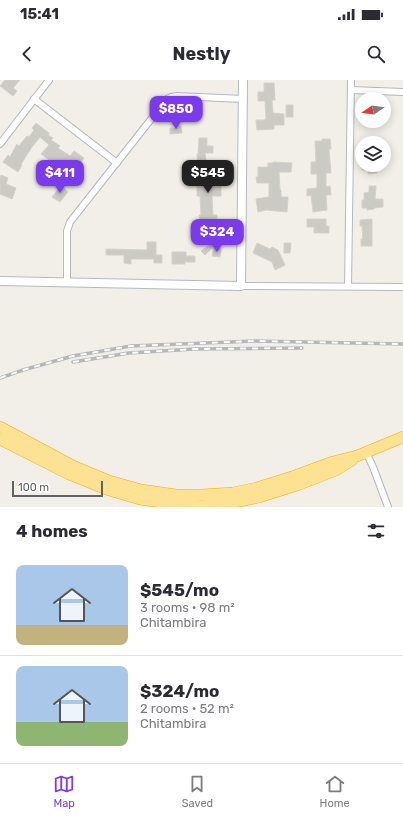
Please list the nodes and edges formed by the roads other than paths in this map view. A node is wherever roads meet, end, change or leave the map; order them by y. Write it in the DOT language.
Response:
graph roads {
  1 [pos="49,80"];
  2 [pos="243,80"];
  3 [pos="351,80"];
  4 [pos="351,90"];
  5 [pos="403,92"];
  6 [pos="242,98"];
  7 [pos="34,99"];
  8 [pos="0,144"];
  9 [pos="117,163"];
  10 [pos="0,281"];
  11 [pos="67,282"];
  12 [pos="241,286"];
  13 [pos="348,286"];
  14 [pos="403,287"];
  15 [pos="0,428"];
  16 [pos="403,437"];
  17 [pos="0,439"];
  18 [pos="361,454"];
  19 [pos="388,507"];
  1 -- 7 [label="street"];
  2 -- 6 [label="street"];
  3 -- 4 [label="street"];
  4 -- 5 [label="street"];
  4 -- 13 [label="street"];
  6 -- 9 [label="street"];
  6 -- 12 [label="street"];
  7 -- 8 [label="street"];
  7 -- 9 [label="street"];
  9 -- 11 [label="street"];
  10 -- 11 [label="street"];
  11 -- 12 [label="street"];
  12 -- 13 [label="street"];
  13 -- 14 [label="street"];
  15 -- 18 [label="highway"];
  16 -- 18 [label="highway"];
  17 -- 18 [label="highway"];
  18 -- 19 [label="street"];
}
